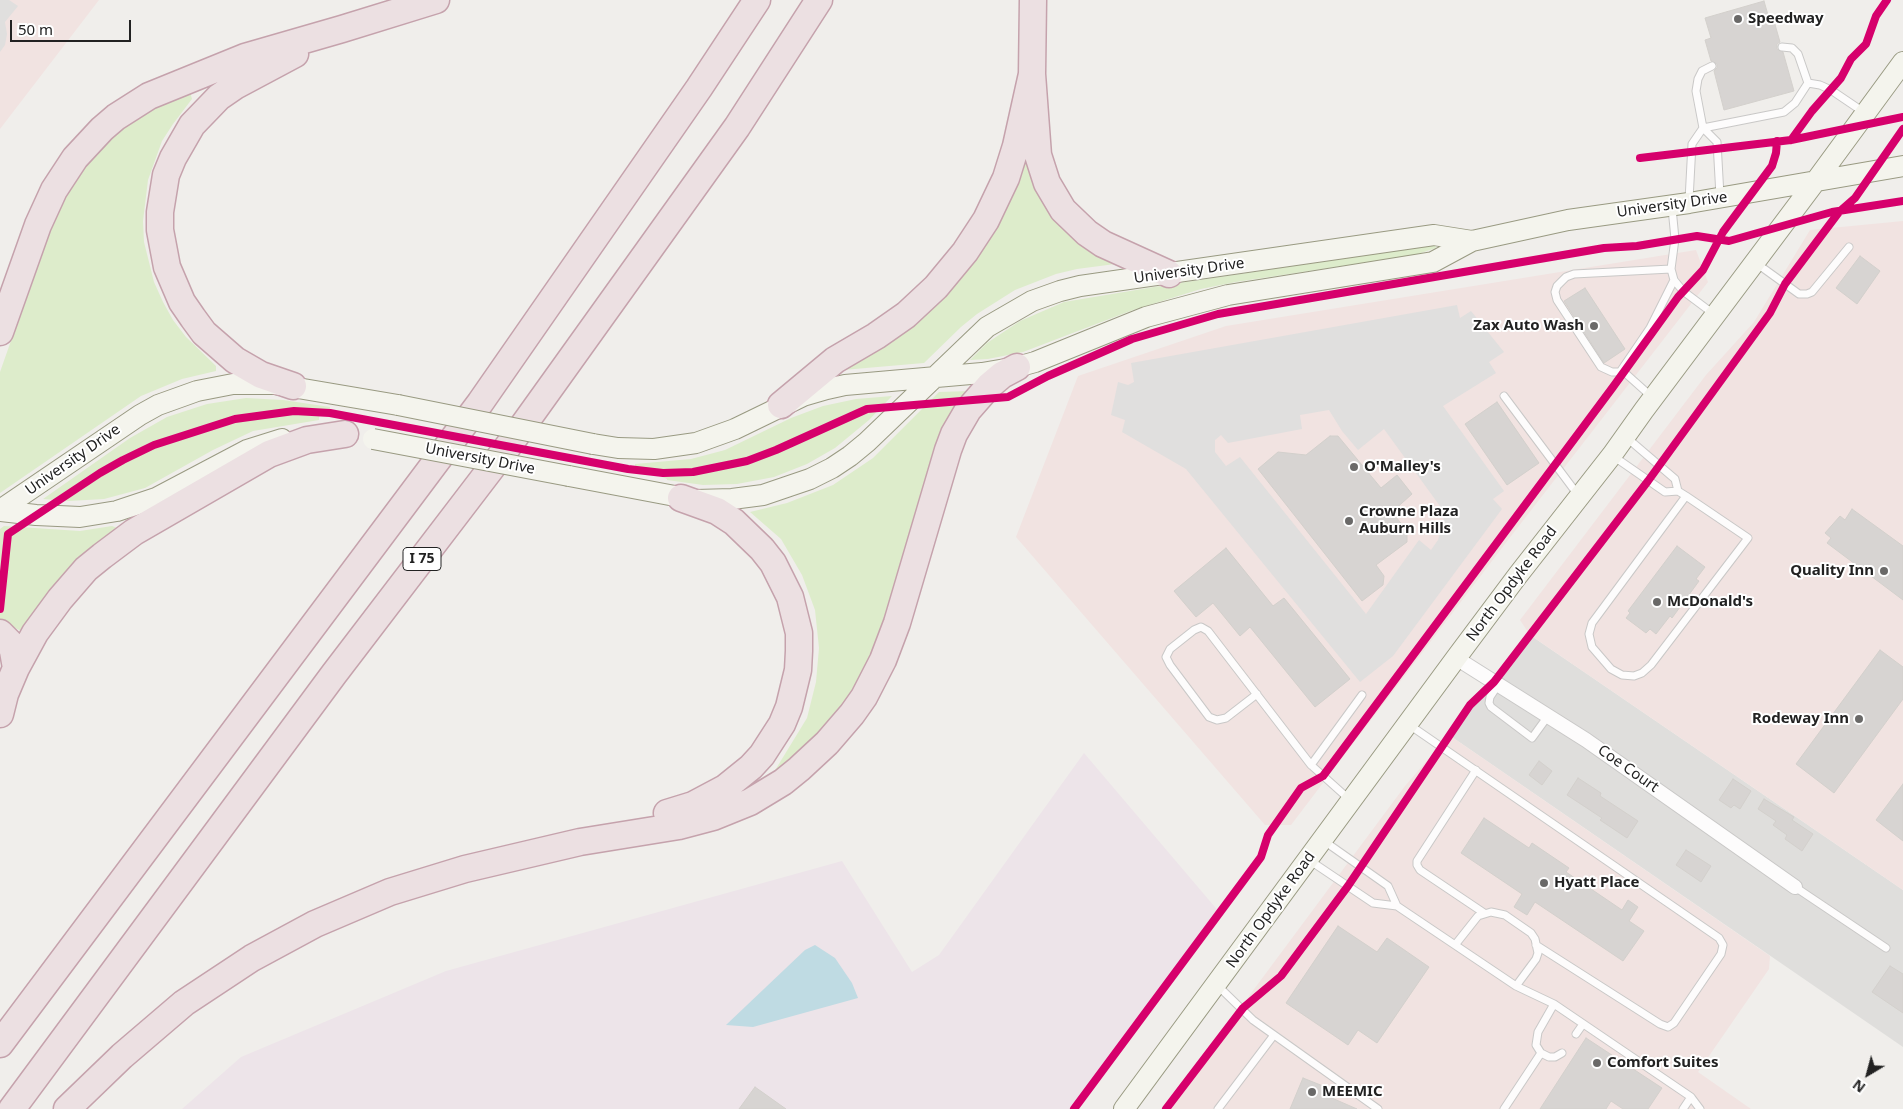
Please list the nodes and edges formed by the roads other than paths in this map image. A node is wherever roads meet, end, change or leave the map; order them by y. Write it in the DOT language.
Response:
graph roads {
  1 [pos="436,0"];
  2 [pos="746,0"];
  3 [pos="757,0"];
  4 [pos="819,0"];
  5 [pos="1033,0"];
  6 [pos="342,29"];
  7 [pos="1782,47"];
  8 [pos="1903,62"];
  9 [pos="1712,66"];
  10 [pos="1032,74"];
  11 [pos="1808,83"];
  12 [pos="699,88"];
  13 [pos="1865,113"];
  14 [pos="1703,128"];
  15 [pos="1903,166"];
  16 [pos="1815,182"];
  17 [pos="1720,198"];
  18 [pos="1680,204"];
  19 [pos="1472,241"];
  20 [pos="1849,248"];
  21 [pos="1755,262"];
  22 [pos="1671,269"];
  23 [pos="1168,274"];
  24 [pos="1674,280"];
  25 [pos="1715,316"];
  26 [pos="0,332"];
  27 [pos="1017,367"];
  28 [pos="1620,372"];
  29 [pos="934,377"];
  30 [pos="293,386"];
  31 [pos="1504,396"];
  32 [pos="1653,398"];
  33 [pos="781,405"];
  34 [pos="345,434"];
  35 [pos="1625,436"];
  36 [pos="1612,456"];
  37 [pos="1678,491"];
  38 [pos="1686,496"];
  39 [pos="1580,497"];
  40 [pos="681,498"];
  41 [pos="0,510"];
  42 [pos="0,633"];
  43 [pos="1456,658"];
  44 [pos="16,668"];
  45 [pos="1498,684"];
  46 [pos="1257,694"];
  47 [pos="1362,695"];
  48 [pos="0,714"];
  49 [pos="1548,716"];
  50 [pos="1408,723"];
  51 [pos="1311,765"];
  52 [pos="1476,770"];
  53 [pos="1351,801"];
  54 [pos="1322,839"];
  55 [pos="580,842"];
  56 [pos="1308,859"];
  57 [pos="1795,887"];
  58 [pos="1397,906"];
  59 [pos="1484,913"];
  60 [pos="1455,945"];
  61 [pos="1536,945"];
  62 [pos="1886,948"];
  63 [pos="1216,985"];
  64 [pos="1516,986"];
  65 [pos="1554,1004"];
  66 [pos="1582,1024"];
  67 [pos="1576,1034"];
  68 [pos="1274,1035"];
  69 [pos="0,1044"];
  70 [pos="1541,1052"];
  71 [pos="1562,1054"];
  72 [pos="1691,1097"];
  73 [pos="12,1109"];
  74 [pos="68,1109"];
  75 [pos="1124,1109"];
  76 [pos="1218,1109"];
  77 [pos="1378,1109"];
  78 [pos="1504,1109"];
  79 [pos="1683,1109"];
  80 [pos="1700,1109"];
  1 -- 6 [label="highway"];
  2 -- 12 [label="highway"];
  3 -- 12 [label="highway"];
  4 -- 73 [label="highway, I 75"];
  5 -- 10 [label="highway"];
  6 -- 26 [label="highway"];
  6 -- 30 [label="highway"];
  7 -- 11 [label="lane"];
  8 -- 13 [label="main road, North Opdyke Road"];
  9 -- 14 [label="lane"];
  10 -- 23 [label="highway"];
  10 -- 33 [label="highway"];
  11 -- 13 [label="lane"];
  11 -- 14 [label="lane"];
  12 -- 69 [label="highway"];
  13 -- 16 [label="main road, North Opdyke Road"];
  14 -- 17 [label="lane"];
  14 -- 18 [label="lane"];
  15 -- 16 [label="main road, University Drive"];
  16 -- 17 [label="main road, University Drive"];
  16 -- 21 [label="main road, North Opdyke Road"];
  17 -- 18 [label="main road, University Drive"];
  18 -- 19 [label="main road, University Drive"];
  18 -- 22 [label="lane"];
  19 -- 23 [label="main road, University Drive"];
  19 -- 27 [label="main road, University Drive"];
  20 -- 21 [label="lane"];
  21 -- 25 [label="main road, North Opdyke Road"];
  22 -- 24 [label="lane"];
  22 -- 28 [label="lane"];
  23 -- 29 [label="main road, University Drive"];
  24 -- 25 [label="lane"];
  24 -- 28 [label="lane"];
  25 -- 32 [label="main road, North Opdyke Road"];
  27 -- 29 [label="main road, University Drive"];
  27 -- 55 [label="highway"];
  28 -- 32 [label="lane"];
  29 -- 33 [label="main road, University Drive"];
  29 -- 40 [label="main road, University Drive"];
  30 -- 33 [label="main road, University Drive, bridge"];
  30 -- 41 [label="main road, University Drive"];
  31 -- 39 [label="lane"];
  32 -- 35 [label="main road, North Opdyke Road"];
  34 -- 40 [label="main road, University Drive, bridge"];
  34 -- 41 [label="main road, University Drive"];
  34 -- 44 [label="highway"];
  35 -- 36 [label="main road, North Opdyke Road"];
  35 -- 37 [label="lane"];
  36 -- 37 [label="lane"];
  36 -- 39 [label="main road, North Opdyke Road"];
  37 -- 38 [label="lane"];
  38 -- 38 [label="lane"];
  39 -- 43 [label="main road, North Opdyke Road"];
  40 -- 55 [label="highway"];
  42 -- 44 [label="highway"];
  43 -- 45 [label="street, Coe Court"];
  43 -- 50 [label="main road, North Opdyke Road"];
  44 -- 48 [label="highway"];
  45 -- 49 [label="street, Coe Court"];
  45 -- 49 [label="lane"];
  46 -- 46 [label="lane"];
  46 -- 51 [label="lane"];
  47 -- 51 [label="lane"];
  49 -- 57 [label="street, Coe Court"];
  50 -- 52 [label="lane"];
  50 -- 53 [label="main road, North Opdyke Road"];
  51 -- 53 [label="lane"];
  52 -- 59 [label="lane"];
  52 -- 61 [label="lane"];
  53 -- 54 [label="main road, North Opdyke Road"];
  54 -- 56 [label="main road, North Opdyke Road"];
  54 -- 58 [label="lane"];
  55 -- 74 [label="highway"];
  56 -- 58 [label="lane"];
  56 -- 63 [label="main road, North Opdyke Road"];
  57 -- 62 [label="lane"];
  58 -- 60 [label="lane"];
  59 -- 60 [label="lane"];
  59 -- 61 [label="lane"];
  60 -- 64 [label="lane"];
  61 -- 64 [label="lane"];
  63 -- 68 [label="lane"];
  63 -- 75 [label="main road, North Opdyke Road"];
  64 -- 65 [label="lane"];
  65 -- 66 [label="lane"];
  65 -- 70 [label="lane"];
  66 -- 67 [label="lane"];
  66 -- 72 [label="lane"];
  68 -- 76 [label="lane"];
  68 -- 77 [label="lane"];
  70 -- 71 [label="lane"];
  70 -- 78 [label="lane"];
  72 -- 79 [label="lane"];
  72 -- 80 [label="lane"];
}
